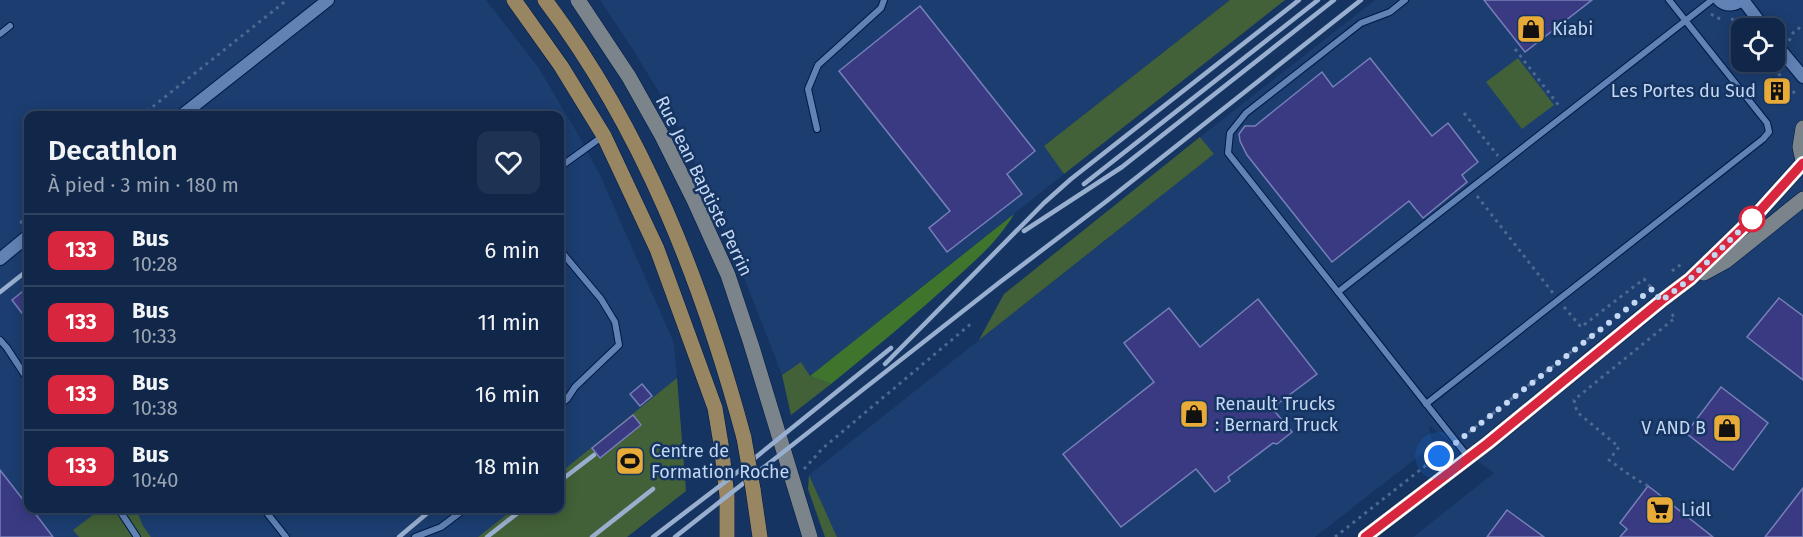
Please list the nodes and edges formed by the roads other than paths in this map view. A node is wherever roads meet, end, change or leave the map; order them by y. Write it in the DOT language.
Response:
graph roads {
  1 [pos="328,0"];
  2 [pos="514,0"];
  3 [pos="545,0"];
  4 [pos="884,0"];
  5 [pos="1405,0"];
  6 [pos="1669,0"];
  7 [pos="1712,0"];
  8 [pos="1719,0"];
  9 [pos="1743,0"];
  10 [pos="578,1"];
  11 [pos="1756,18"];
  12 [pos="1685,21"];
  13 [pos="10,26"];
  14 [pos="0,34"];
  15 [pos="1785,55"];
  16 [pos="1803,77"];
  17 [pos="187,111"];
  18 [pos="1803,128"];
  19 [pos="817,129"];
  20 [pos="604,136"];
  21 [pos="1803,162"];
  22 [pos="564,164"];
  23 [pos="1803,199"];
  24 [pos="24,239"];
  25 [pos="564,255"];
  26 [pos="0,259"];
  27 [pos="1690,279"];
  28 [pos="1338,292"];
  29 [pos="0,340"];
  30 [pos="24,374"];
  31 [pos="564,402"];
  32 [pos="1426,404"];
  33 [pos="1468,458"];
  34 [pos="121,513"];
  35 [pos="267,513"];
  36 [pos="459,513"];
  37 [pos="137,537"];
  38 [pos="286,537"];
  39 [pos="415,537"];
  40 [pos="727,537"];
  41 [pos="760,537"];
  42 [pos="810,537"];
  43 [pos="1365,537"];
  1 -- 17 [label="street"];
  2 -- 20 [label="main road"];
  3 -- 41 [label="main road, bridge"];
  4 -- 19 [label="lane"];
  5 -- 28 [label="lane"];
  6 -- 12 [label="lane"];
  7 -- 12 [label="lane"];
  8 -- 9 [label="street"];
  9 -- 11 [label="street"];
  10 -- 42 [label="main road, Rue Jean Baptiste Perrin"];
  12 -- 28 [label="lane"];
  12 -- 32 [label="lane"];
  13 -- 14 [label="lane"];
  15 -- 16 [label="street"];
  18 -- 21 [label="main road"];
  20 -- 22 [label="lane"];
  20 -- 40 [label="main road"];
  21 -- 27 [label="main road"];
  23 -- 27 [label="main road"];
  24 -- 26 [label="street"];
  25 -- 31 [label="lane"];
  27 -- 33 [label="main road"];
  28 -- 32 [label="lane"];
  29 -- 30 [label="lane"];
  32 -- 33 [label="lane"];
  33 -- 43 [label="main road"];
  34 -- 37 [label="lane"];
  35 -- 38 [label="lane"];
  36 -- 39 [label="lane"];
}
